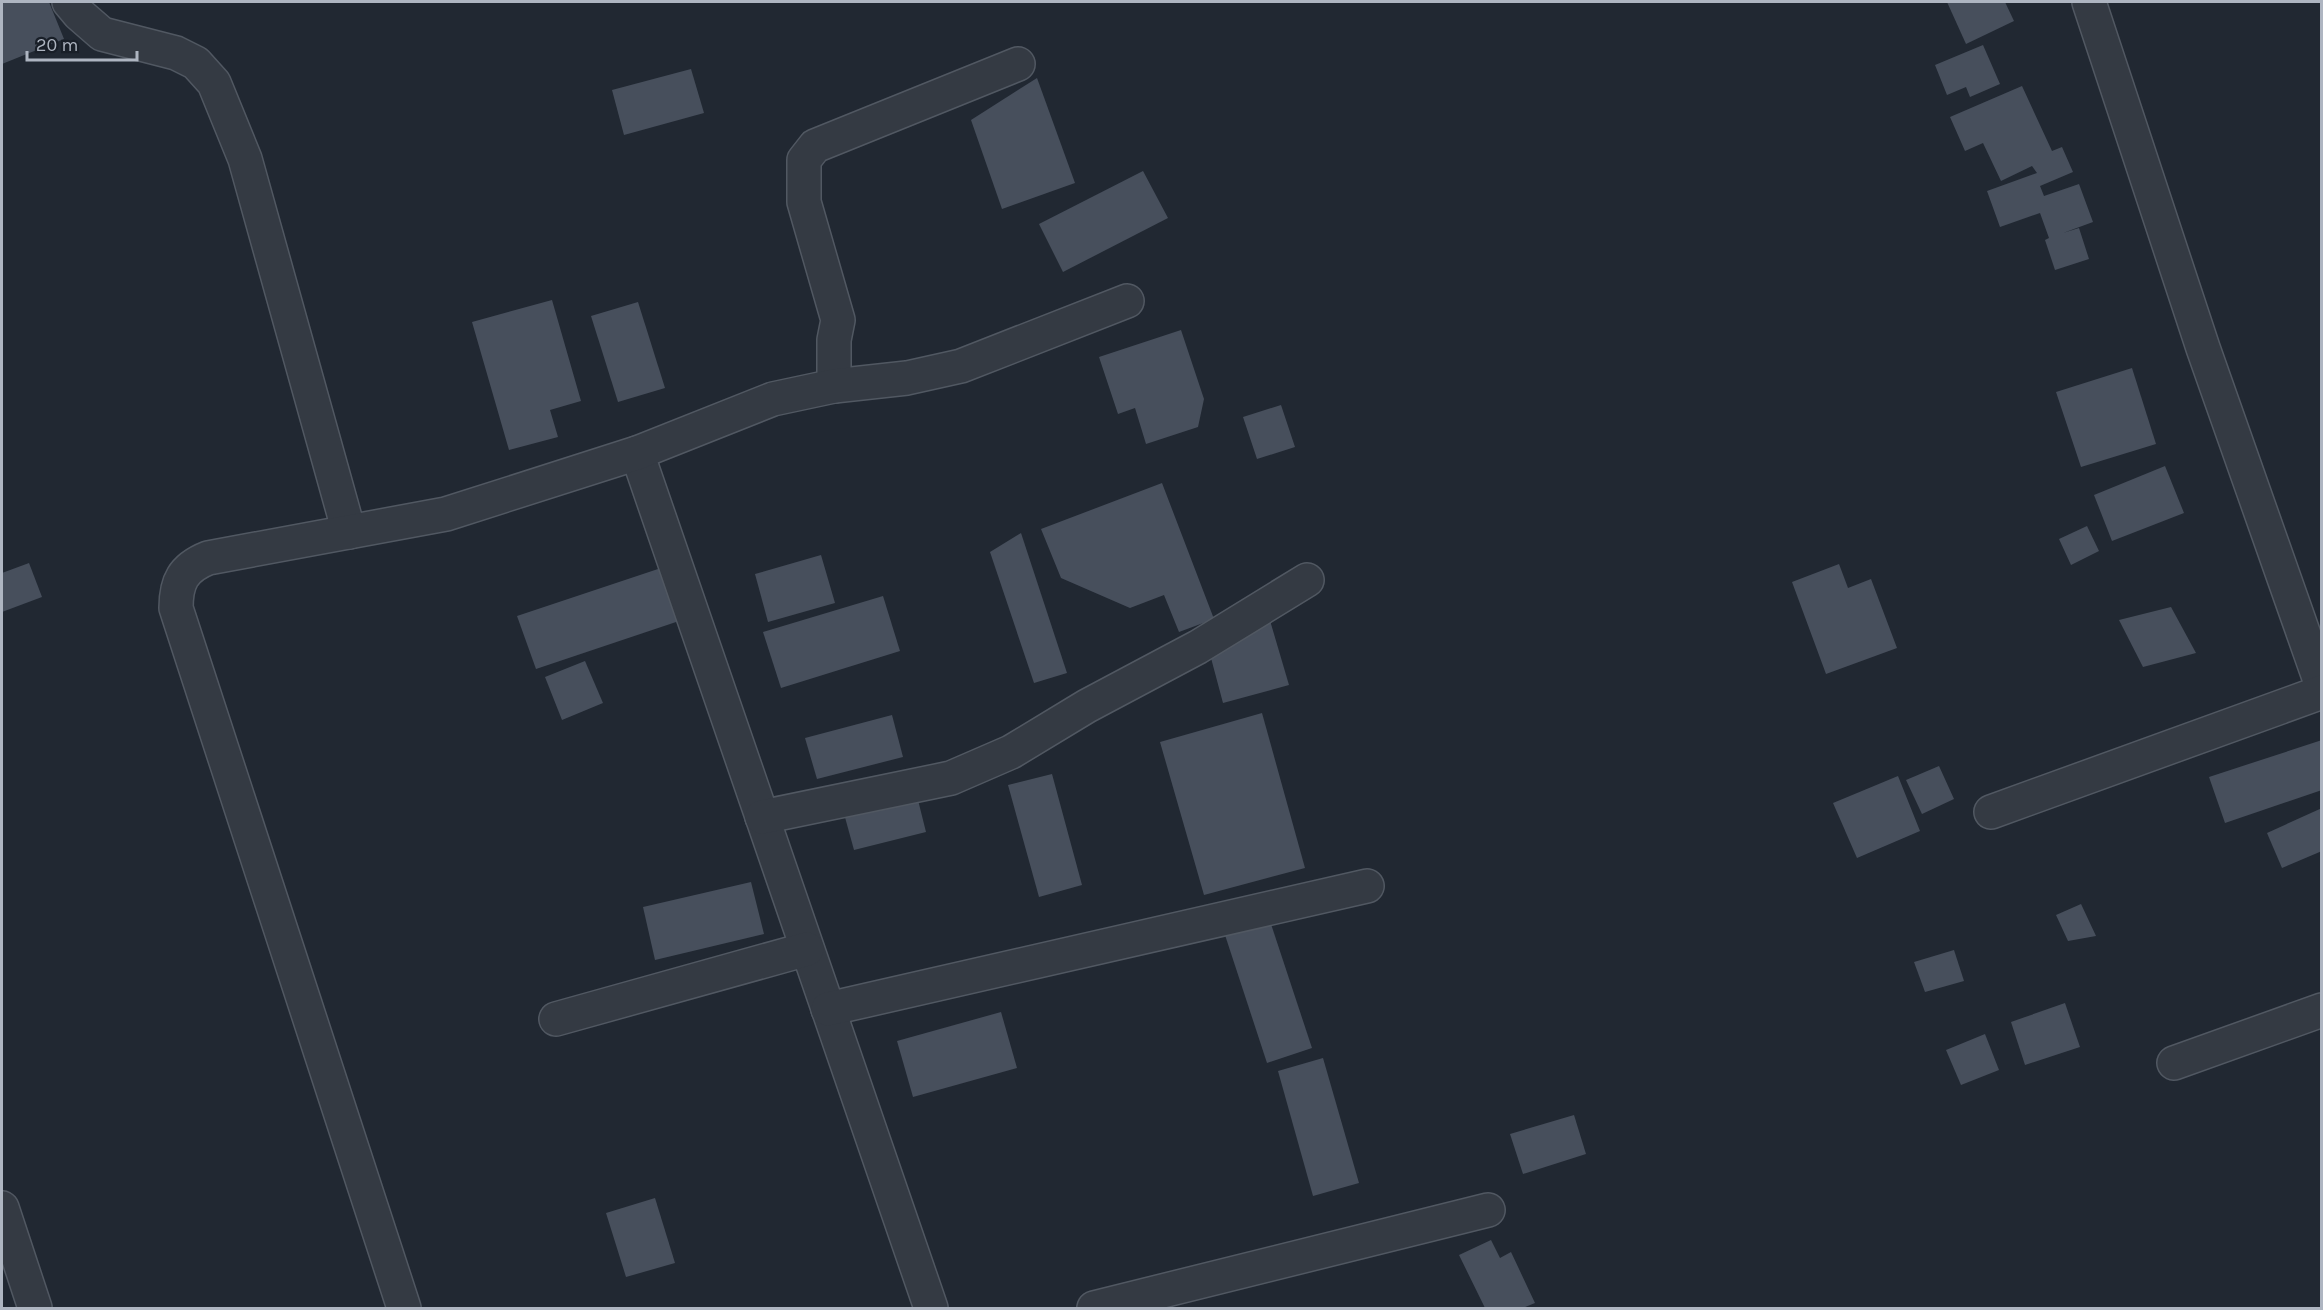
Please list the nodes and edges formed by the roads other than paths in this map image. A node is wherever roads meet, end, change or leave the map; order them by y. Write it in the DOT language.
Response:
graph roads {
  1 [pos="69,2"];
  2 [pos="2089,2"];
  3 [pos="1018,64"];
  4 [pos="1127,301"];
  5 [pos="834,386"];
  6 [pos="638,453"];
  7 [pos="349,532"];
  8 [pos="1306,580"];
  9 [pos="2322,686"];
  10 [pos="2322,692"];
  11 [pos="1991,812"];
  12 [pos="762,817"];
  13 [pos="1367,886"];
  14 [pos="807,949"];
  15 [pos="828,1009"];
  16 [pos="2322,1010"];
  17 [pos="556,1019"];
  18 [pos="2174,1063"];
  19 [pos="2,1208"];
  20 [pos="1488,1210"];
  21 [pos="35,1308"];
  22 [pos="404,1308"];
  23 [pos="931,1308"];
  24 [pos="1094,1308"];
  1 -- 7 [label="street"];
  2 -- 9 [label="street"];
  3 -- 5 [label="street"];
  4 -- 5 [label="street"];
  5 -- 6 [label="street"];
  6 -- 7 [label="street"];
  6 -- 12 [label="street"];
  7 -- 22 [label="street"];
  8 -- 12 [label="street"];
  10 -- 11 [label="street"];
  12 -- 14 [label="street"];
  13 -- 15 [label="street"];
  14 -- 15 [label="street"];
  14 -- 17 [label="street"];
  15 -- 23 [label="street"];
  16 -- 18 [label="street"];
  19 -- 21 [label="street"];
  20 -- 24 [label="street"];
}
